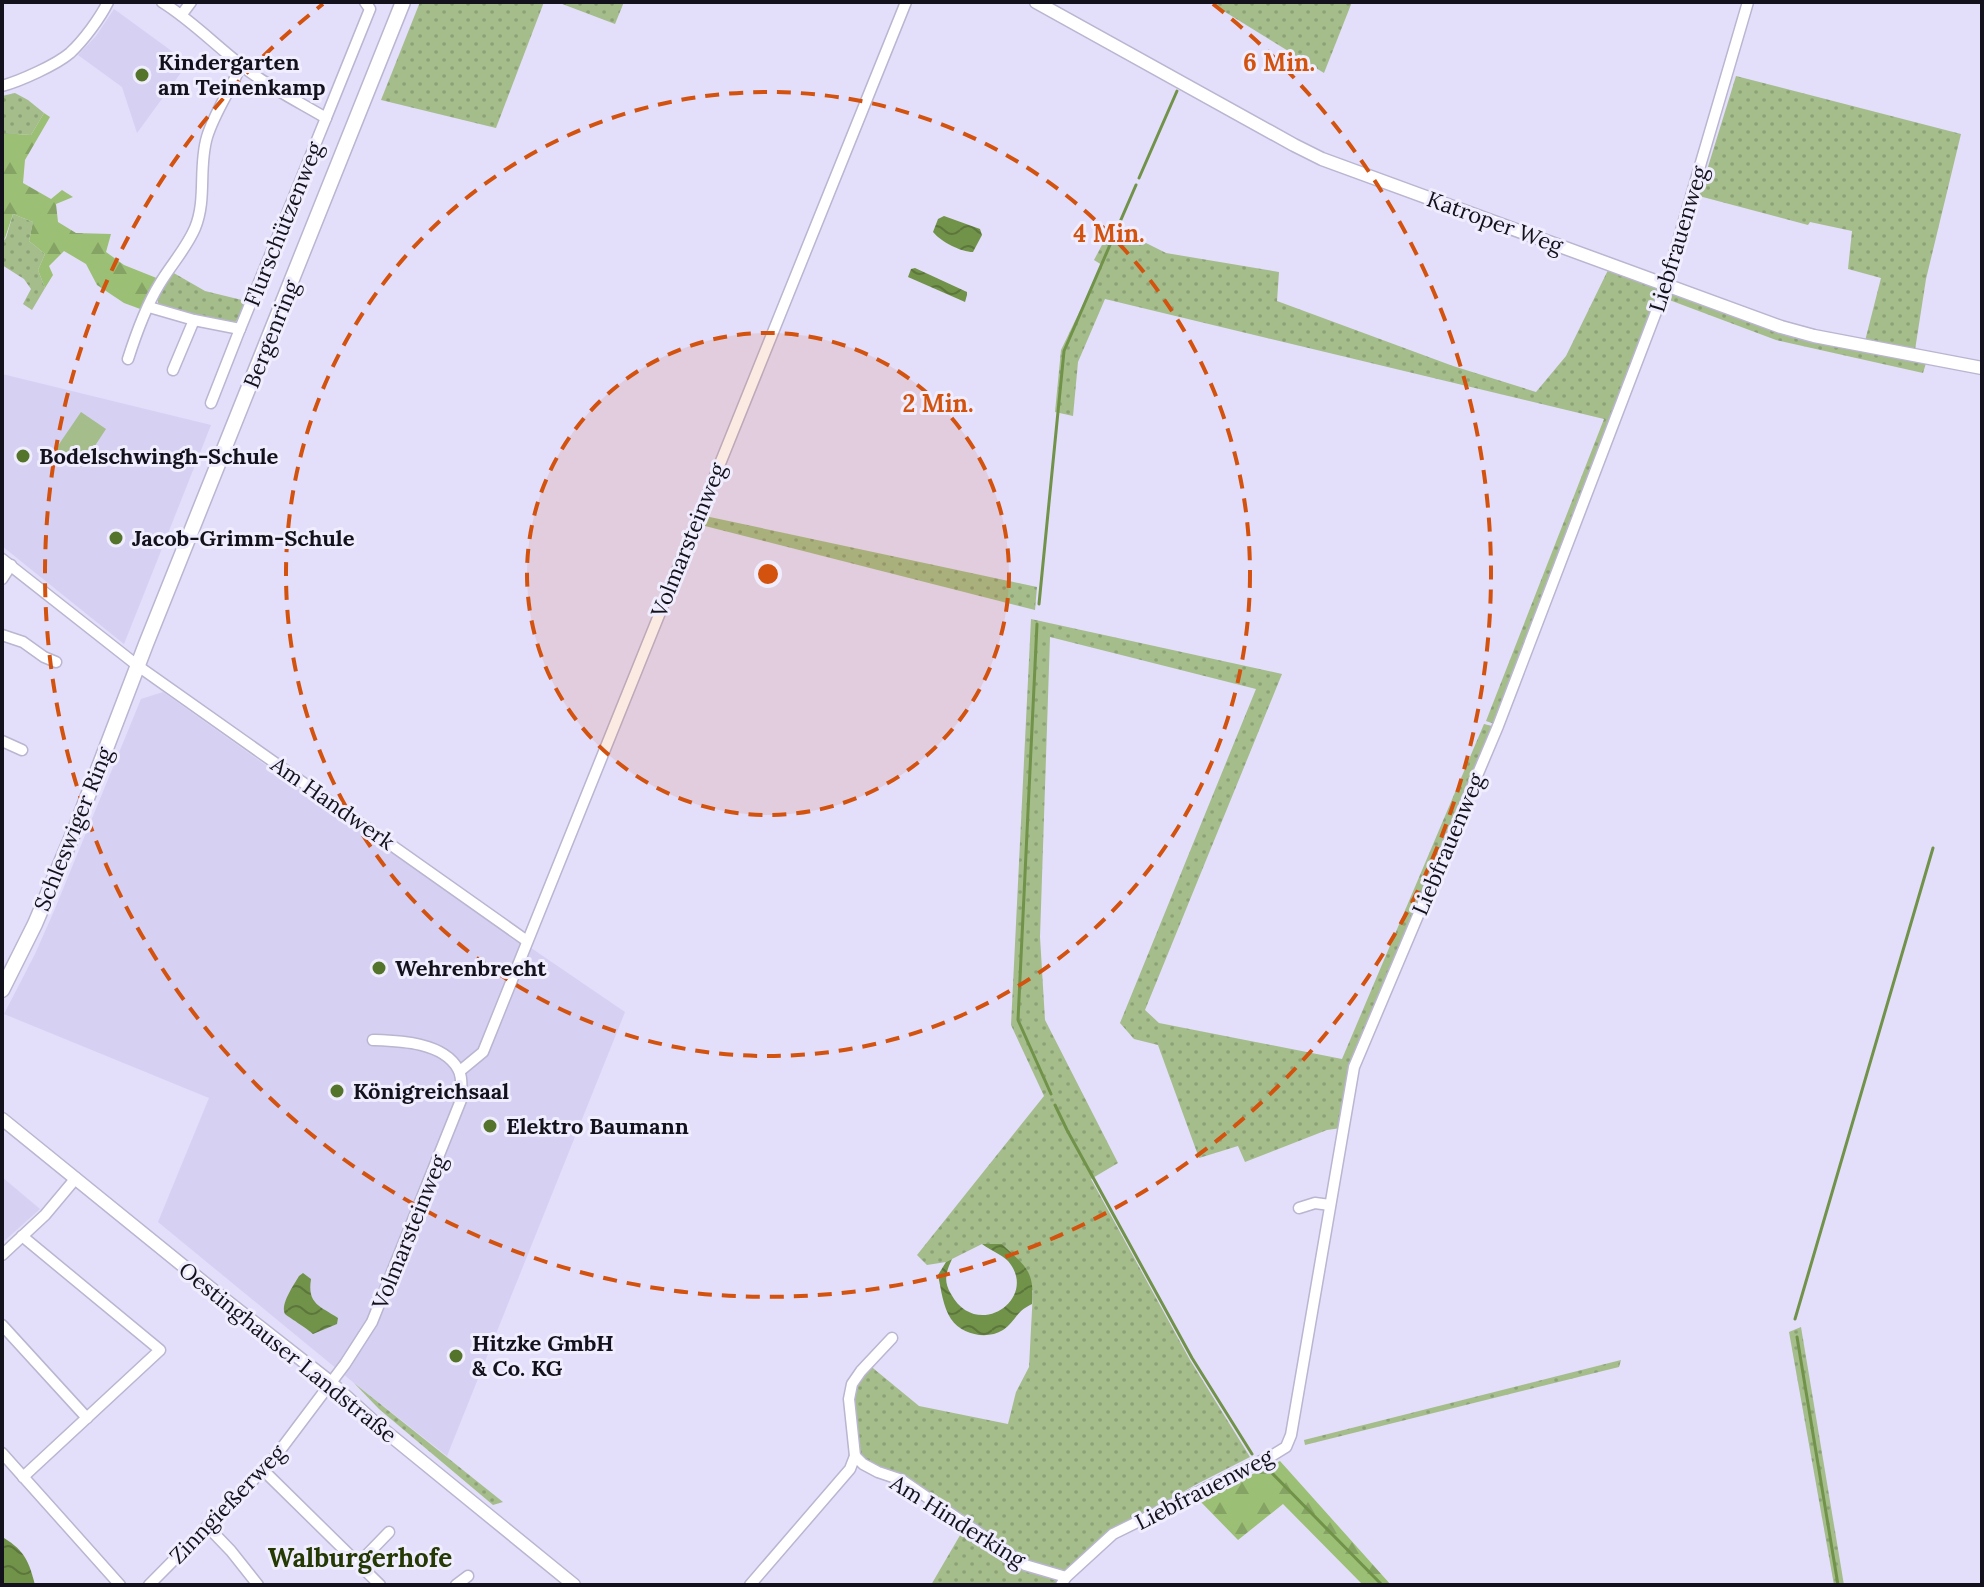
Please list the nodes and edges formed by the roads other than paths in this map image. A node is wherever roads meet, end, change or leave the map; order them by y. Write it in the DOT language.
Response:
graph roads {
  1 [pos="108,2"];
  2 [pos="162,2"];
  3 [pos="191,2"];
  4 [pos="365,2"];
  5 [pos="403,2"];
  6 [pos="906,2"];
  7 [pos="1036,2"];
  8 [pos="1748,2"];
  9 [pos="182,14"];
  10 [pos="241,65"];
  11 [pos="2,86"];
  12 [pos="326,118"];
  13 [pos="1665,284"];
  14 [pos="149,307"];
  15 [pos="194,320"];
  16 [pos="240,329"];
  17 [pos="128,359"];
  18 [pos="1982,368"];
  19 [pos="173,370"];
  20 [pos="211,403"];
  21 [pos="6,562"];
  22 [pos="2,579"];
  23 [pos="2,635"];
  24 [pos="56,662"];
  25 [pos="138,666"];
  26 [pos="2,741"];
  27 [pos="22,750"];
  28 [pos="527,941"];
  29 [pos="2,990"];
  30 [pos="373,1040"];
  31 [pos="460,1071"];
  32 [pos="2,1119"];
  33 [pos="76,1178"];
  34 [pos="1330,1205"];
  35 [pos="1299,1208"];
  36 [pos="22,1236"];
  37 [pos="2,1255"];
  38 [pos="2,1325"];
  39 [pos="892,1338"];
  40 [pos="330,1382"];
  41 [pos="87,1418"];
  42 [pos="2,1453"];
  43 [pos="855,1456"];
  44 [pos="263,1470"];
  45 [pos="23,1477"];
  46 [pos="207,1526"];
  47 [pos="389,1532"];
  48 [pos="358,1564"];
  49 [pos="468,1576"];
  50 [pos="1063,1581"];
  51 [pos="120,1585"];
  52 [pos="149,1585"];
  53 [pos="258,1585"];
  54 [pos="380,1585"];
  55 [pos="456,1585"];
  56 [pos="574,1585"];
  57 [pos="750,1585"];
  1 -- 11 [label="street"];
  2 -- 9 [label="street"];
  3 -- 9 [label="street"];
  4 -- 12 [label="street, Flurschützenweg"];
  5 -- 25 [label="main road, Bergenring"];
  6 -- 28 [label="street, Volmarsteinweg"];
  7 -- 13 [label="street, Katroper Weg"];
  8 -- 13 [label="street, Liebfrauenweg"];
  9 -- 10 [label="street"];
  10 -- 12 [label="street"];
  10 -- 14 [label="street"];
  12 -- 16 [label="street, Flurschützenweg"];
  13 -- 18 [label="street, Katroper Weg"];
  13 -- 34 [label="street, Liebfrauenweg"];
  14 -- 15 [label="street, Flurschützenweg"];
  14 -- 17 [label="street"];
  15 -- 16 [label="street, Flurschützenweg"];
  15 -- 19 [label="street"];
  16 -- 20 [label="street, Flurschützenweg"];
  21 -- 22 [label="street"];
  21 -- 25 [label="street, Am Handwerk"];
  23 -- 24 [label="street"];
  25 -- 28 [label="street, Am Handwerk"];
  25 -- 29 [label="main road, Schleswiger Ring"];
  26 -- 27 [label="street"];
  28 -- 31 [label="street, Volmarsteinweg"];
  30 -- 31 [label="street"];
  31 -- 40 [label="street, Volmarsteinweg"];
  32 -- 33 [label="street, Oestinghauser Landstraße"];
  33 -- 36 [label="street"];
  33 -- 40 [label="street, Oestinghauser Landstraße"];
  34 -- 35 [label="street"];
  34 -- 50 [label="street, Liebfrauenweg"];
  36 -- 37 [label="street"];
  36 -- 41 [label="street"];
  38 -- 41 [label="street"];
  39 -- 43 [label="street"];
  40 -- 44 [label="street, Zinngießerweg"];
  40 -- 56 [label="street, Oestinghauser Landstraße"];
  41 -- 45 [label="street"];
  42 -- 45 [label="street"];
  43 -- 50 [label="street, Am Hinderking"];
  43 -- 57 [label="street"];
  44 -- 46 [label="street, Zinngießerweg"];
  44 -- 48 [label="street"];
  45 -- 51 [label="street"];
  46 -- 52 [label="street, Zinngießerweg"];
  46 -- 53 [label="street"];
  47 -- 48 [label="street"];
  48 -- 54 [label="street"];
  49 -- 55 [label="street"];
}
